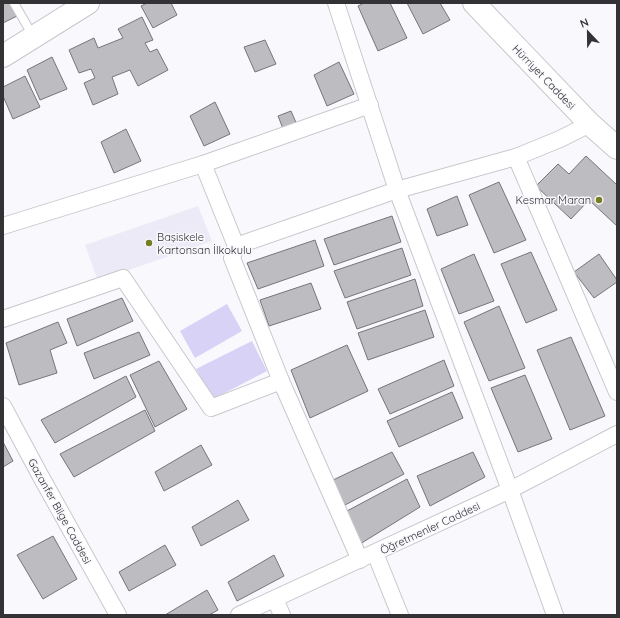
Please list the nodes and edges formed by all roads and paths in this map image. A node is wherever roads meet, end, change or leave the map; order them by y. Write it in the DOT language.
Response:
graph roads {
  1 [pos="14,3"];
  2 [pos="76,3"];
  3 [pos="88,3"];
  4 [pos="336,3"];
  5 [pos="474,3"];
  6 [pos="32,34"];
  7 [pos="3,47"];
  8 [pos="3,56"];
  9 [pos="370,105"];
  10 [pos="590,124"];
  11 [pos="617,148"];
  12 [pos="516,157"];
  13 [pos="203,164"];
  14 [pos="397,190"];
  15 [pos="3,226"];
  16 [pos="236,246"];
  17 [pos="3,320"];
  18 [pos="281,381"];
  19 [pos="617,392"];
  20 [pos="3,406"];
  21 [pos="617,434"];
  22 [pos="510,490"];
  23 [pos="375,553"];
  24 [pos="360,560"];
  25 [pos="275,599"];
  26 [pos="118,615"];
  27 [pos="239,615"];
  28 [pos="282,615"];
  29 [pos="400,615"];
  30 [pos="555,615"];
  1 -- 6 [label="lane"];
  2 -- 6 [label="street"];
  3 -- 6 [label="street"];
  4 -- 9 [label="street"];
  5 -- 10 [label="street, Hürriyet Caddesi"];
  6 -- 7 [label="street"];
  6 -- 8 [label="street"];
  9 -- 13 [label="street"];
  9 -- 14 [label="street"];
  10 -- 11 [label="street, Hürriyet Caddesi"];
  10 -- 12 [label="street"];
  12 -- 14 [label="street"];
  12 -- 19 [label="street"];
  13 -- 15 [label="street"];
  13 -- 16 [label="street"];
  14 -- 16 [label="street"];
  14 -- 22 [label="street"];
  16 -- 18 [label="street"];
  17 -- 18 [label="street"];
  18 -- 24 [label="street"];
  20 -- 26 [label="street, Gazanfer Bilge Caddesi"];
  21 -- 22 [label="street, Öğretmenler Caddesi"];
  22 -- 23 [label="street, Öğretmenler Caddesi"];
  22 -- 30 [label="street"];
  23 -- 24 [label="street, Öğretmenler Caddesi"];
  23 -- 29 [label="street"];
  24 -- 25 [label="street, Öğretmenler Caddesi"];
  25 -- 27 [label="street, Öğretmenler Caddesi"];
  25 -- 28 [label="street"];
}
